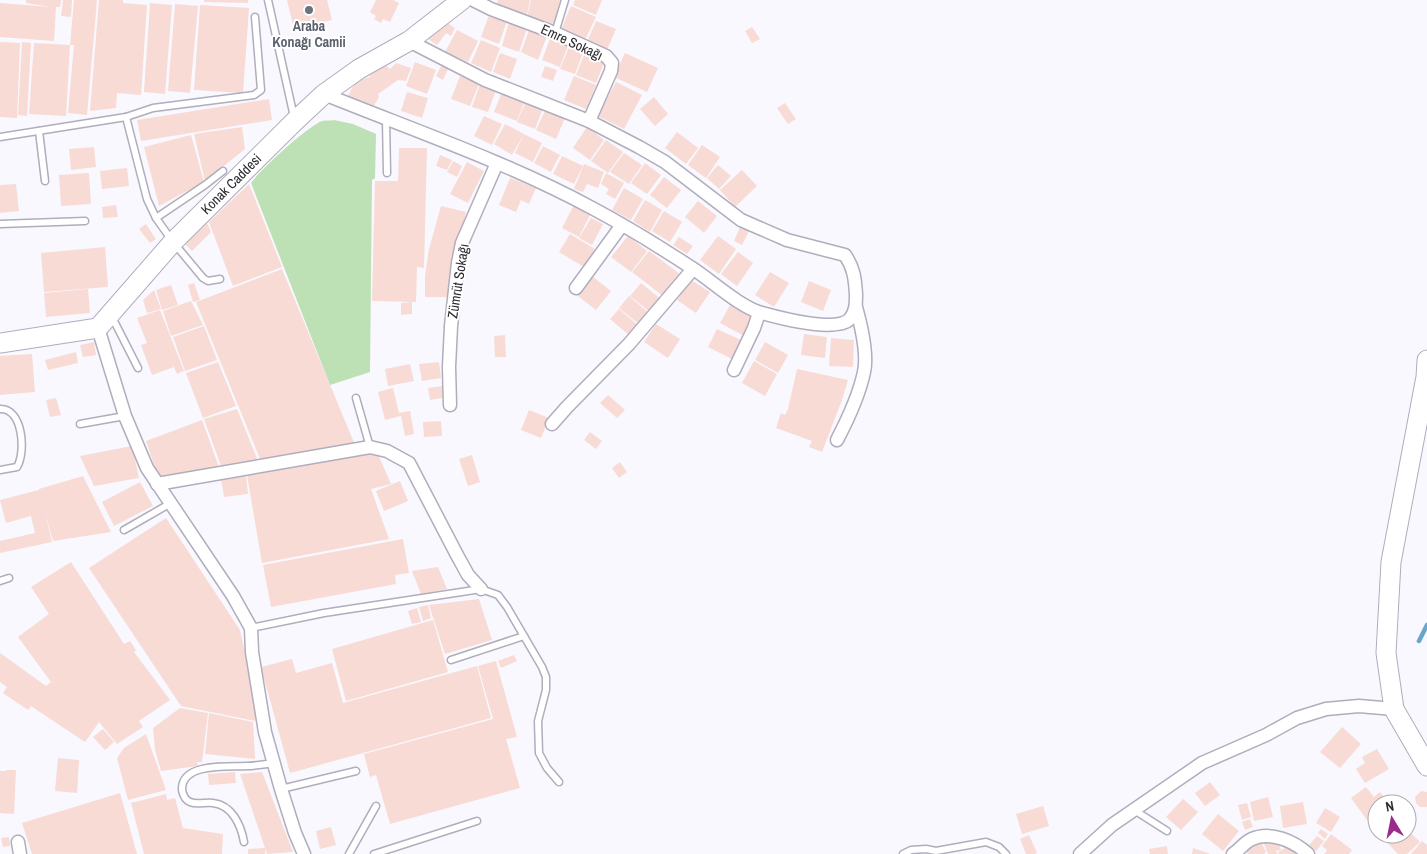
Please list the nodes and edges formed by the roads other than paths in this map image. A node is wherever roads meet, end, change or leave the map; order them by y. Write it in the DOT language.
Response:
graph roads {
  1 [pos="268,0"];
  2 [pos="462,0"];
  3 [pos="474,0"];
  4 [pos="565,0"];
  5 [pos="255,17"];
  6 [pos="555,33"];
  7 [pos="409,41"];
  8 [pos="324,94"];
  9 [pos="126,117"];
  10 [pos="386,119"];
  11 [pos="589,120"];
  12 [pos="295,121"];
  13 [pos="39,131"];
  14 [pos="0,137"];
  15 [pos="497,164"];
  16 [pos="222,172"];
  17 [pos="387,173"];
  18 [pos="45,181"];
  19 [pos="156,218"];
  20 [pos="85,221"];
  21 [pos="0,224"];
  22 [pos="622,225"];
  23 [pos="173,242"];
  24 [pos="693,269"];
  25 [pos="220,279"];
  26 [pos="576,288"];
  27 [pos="856,307"];
  28 [pos="759,313"];
  29 [pos="111,314"];
  30 [pos="98,328"];
  31 [pos="0,343"];
  32 [pos="1427,360"];
  33 [pos="138,368"];
  34 [pos="734,370"];
  35 [pos="356,398"];
  36 [pos="450,405"];
  37 [pos="0,409"];
  38 [pos="125,416"];
  39 [pos="80,424"];
  40 [pos="552,424"];
  41 [pos="837,440"];
  42 [pos="370,447"];
  43 [pos="0,470"];
  44 [pos="157,484"];
  45 [pos="171,502"];
  46 [pos="124,530"];
  47 [pos="10,578"];
  48 [pos="0,581"];
  49 [pos="480,589"];
  50 [pos="251,628"];
  51 [pos="524,636"];
  52 [pos="451,660"];
  53 [pos="1394,709"];
  54 [pos="274,763"];
  55 [pos="1427,766"];
  56 [pos="356,771"];
  57 [pos="559,782"];
  58 [pos="281,789"];
  59 [pos="376,806"];
  60 [pos="1134,810"];
  61 [pos="477,821"];
  62 [pos="1167,831"];
  63 [pos="244,842"];
  64 [pos="1084,852"];
  65 [pos="936,853"];
  66 [pos="304,854"];
  67 [pos="349,854"];
  68 [pos="374,854"];
  69 [pos="903,854"];
  70 [pos="1006,854"];
  71 [pos="1233,854"];
  72 [pos="1308,854"];
  1 -- 12 [label="lane"];
  2 -- 7 [label="street, Konak Caddesi"];
  3 -- 6 [label="street, Emre Sokağı"];
  4 -- 6 [label="lane"];
  5 -- 9 [label="lane"];
  6 -- 11 [label="street, Emre Sokağı"];
  7 -- 8 [label="street, Konak Caddesi"];
  7 -- 11 [label="street"];
  8 -- 10 [label="street"];
  8 -- 12 [label="street, Konak Caddesi"];
  9 -- 13 [label="lane"];
  9 -- 19 [label="lane"];
  10 -- 15 [label="street"];
  10 -- 17 [label="lane"];
  11 -- 27 [label="street"];
  12 -- 23 [label="street, Konak Caddesi"];
  13 -- 14 [label="lane"];
  13 -- 18 [label="lane"];
  15 -- 22 [label="street"];
  15 -- 36 [label="street, Zümrüt Sokağı"];
  16 -- 19 [label="lane"];
  19 -- 23 [label="lane"];
  20 -- 21 [label="lane"];
  22 -- 24 [label="street"];
  22 -- 26 [label="street"];
  23 -- 25 [label="lane"];
  23 -- 29 [label="street, Konak Caddesi"];
  24 -- 28 [label="street"];
  24 -- 40 [label="street"];
  27 -- 28 [label="street"];
  27 -- 41 [label="street"];
  28 -- 34 [label="street"];
  29 -- 30 [label="street, Konak Caddesi"];
  29 -- 33 [label="lane"];
  30 -- 31 [label="street"];
  30 -- 38 [label="street"];
  32 -- 53 [label="street"];
  35 -- 42 [label="lane"];
  37 -- 43 [label="lane"];
  38 -- 39 [label="lane"];
  38 -- 44 [label="street"];
  42 -- 44 [label="street"];
  42 -- 49 [label="street"];
  44 -- 45 [label="street"];
  45 -- 46 [label="lane"];
  45 -- 50 [label="street"];
  47 -- 48 [label="lane"];
  49 -- 50 [label="lane"];
  49 -- 51 [label="lane"];
  50 -- 54 [label="street"];
  51 -- 52 [label="lane"];
  51 -- 57 [label="lane"];
  53 -- 55 [label="street"];
  53 -- 60 [label="street"];
  54 -- 58 [label="street"];
  54 -- 63 [label="lane"];
  56 -- 58 [label="lane"];
  58 -- 66 [label="street"];
  59 -- 67 [label="lane"];
  60 -- 62 [label="lane"];
  60 -- 64 [label="street"];
  61 -- 68 [label="lane"];
  65 -- 69 [label="lane"];
  65 -- 70 [label="lane"];
  71 -- 72 [label="street"];
}
